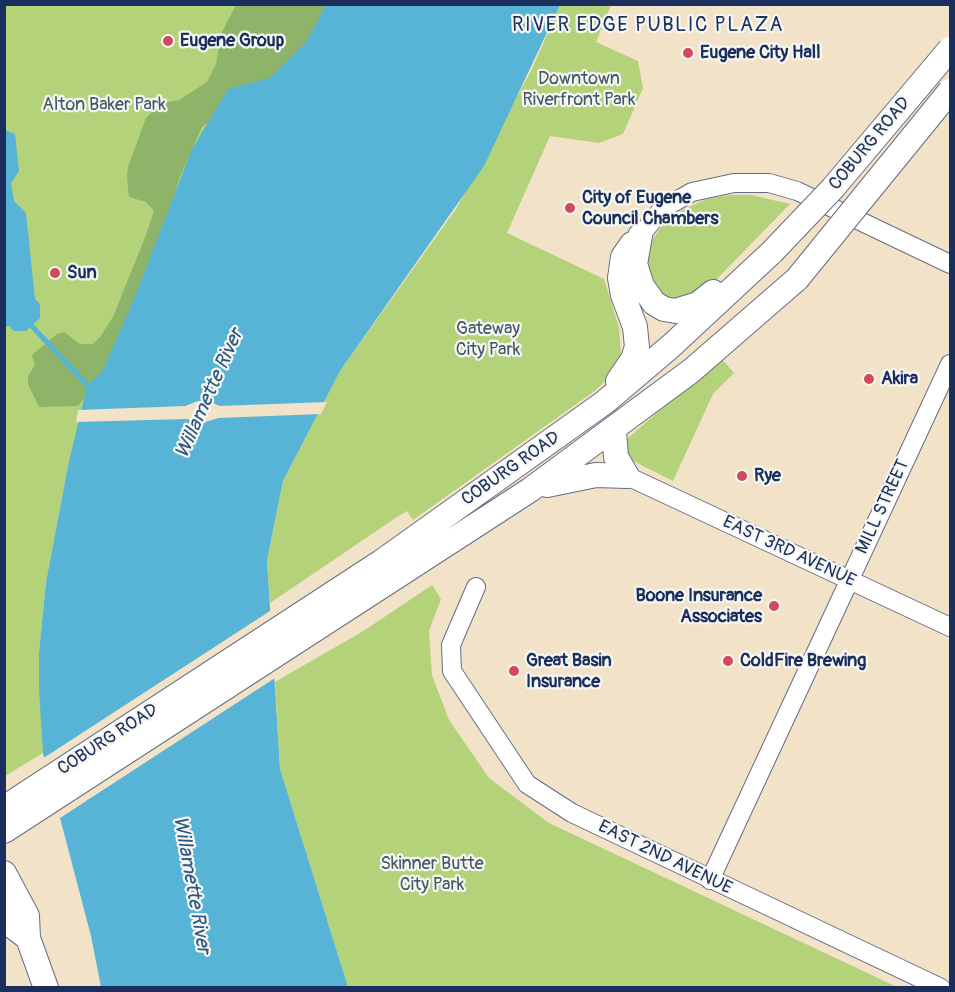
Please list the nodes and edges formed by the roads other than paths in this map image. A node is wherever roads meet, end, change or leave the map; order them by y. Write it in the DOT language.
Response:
graph roads {
  1 [pos="951,49"];
  2 [pos="951,91"];
  3 [pos="640,236"];
  4 [pos="772,252"];
  5 [pos="951,264"];
  6 [pos="951,364"];
  7 [pos="605,402"];
  8 [pos="614,430"];
  9 [pos="627,476"];
  10 [pos="530,490"];
  11 [pos="387,570"];
  12 [pos="849,580"];
  13 [pos="476,587"];
  14 [pos="951,627"];
  15 [pos="4,808"];
  16 [pos="4,831"];
  17 [pos="4,873"];
  18 [pos="710,880"];
  19 [pos="4,913"];
  20 [pos="28,938"];
  21 [pos="46,987"];
  22 [pos="941,987"];
  1 -- 4 [label="main road, COBURG ROAD, bridge"];
  2 -- 8 [label="main road, COBURG ROAD, bridge"];
  3 -- 4 [label="main road"];
  3 -- 5 [label="street"];
  3 -- 7 [label="main road"];
  4 -- 7 [label="main road, COBURG ROAD"];
  6 -- 12 [label="street, MILL STREET"];
  7 -- 11 [label="main road, COBURG ROAD"];
  8 -- 9 [label="main road"];
  8 -- 10 [label="main road, COBURG ROAD"];
  9 -- 10 [label="main road"];
  9 -- 12 [label="street, EAST 3RD AVENUE"];
  10 -- 11 [label="main road, COBURG ROAD"];
  11 -- 15 [label="main road, COBURG ROAD"];
  11 -- 16 [label="main road, COBURG ROAD"];
  12 -- 14 [label="street, EAST 3RD AVENUE"];
  12 -- 18 [label="street, MILL STREET"];
  13 -- 18 [label="street, EAST 2ND AVENUE"];
  17 -- 20 [label="main road"];
  18 -- 22 [label="street, EAST 2ND AVENUE"];
  19 -- 20 [label="main road"];
  20 -- 21 [label="main road"];
}
